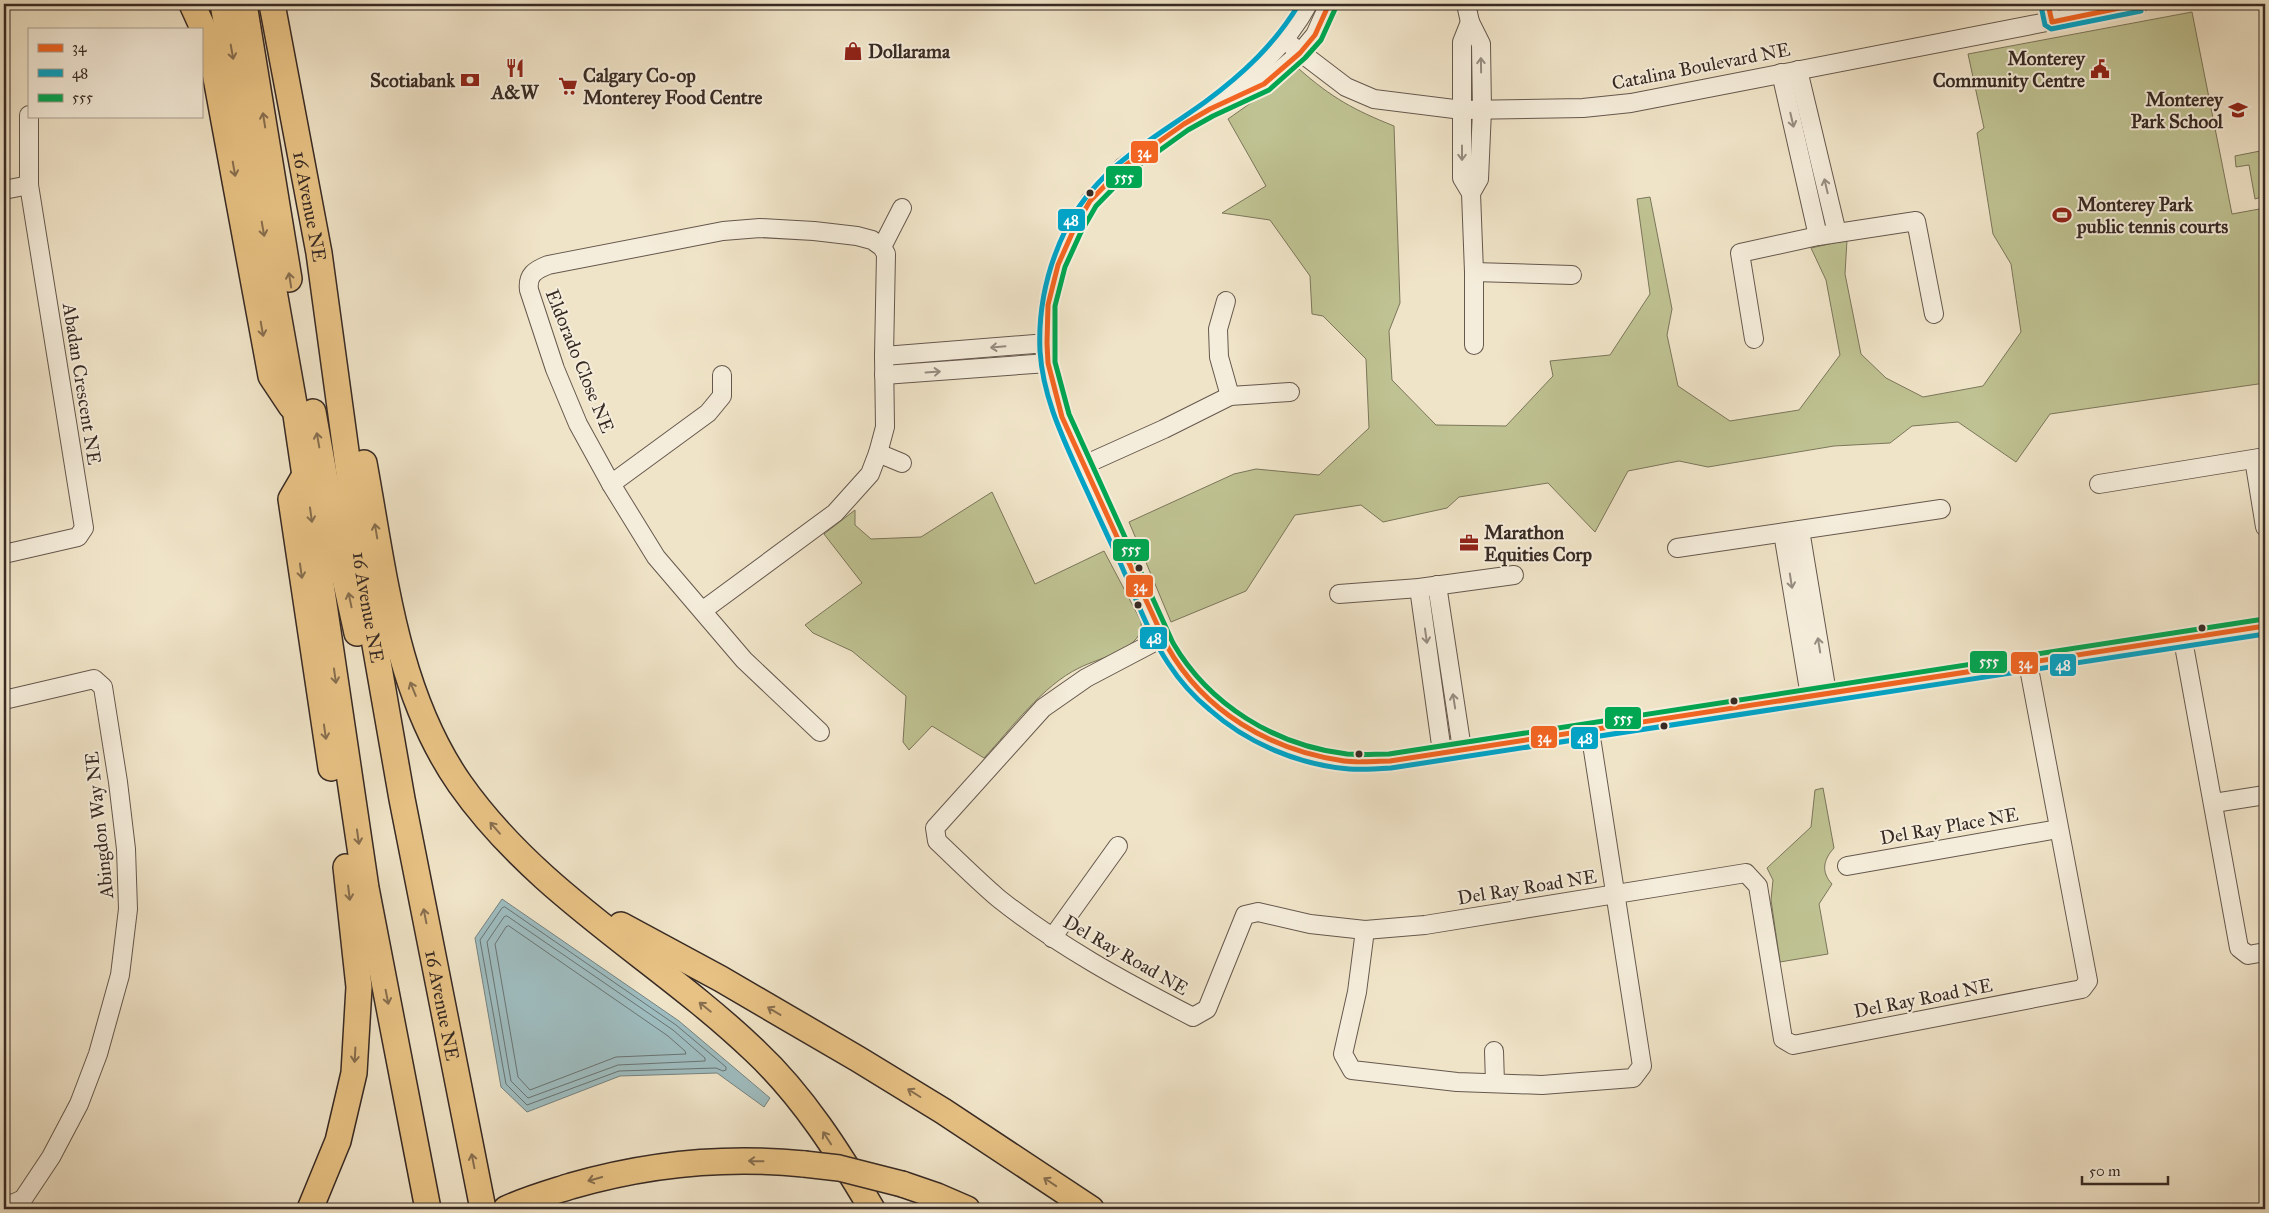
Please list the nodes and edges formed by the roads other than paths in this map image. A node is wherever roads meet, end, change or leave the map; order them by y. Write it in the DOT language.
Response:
graph roads {
  1 [pos="192,4"];
  2 [pos="223,4"];
  3 [pos="244,4"];
  4 [pos="272,4"];
  5 [pos="281,4"];
  6 [pos="1308,4"];
  7 [pos="1329,4"];
  8 [pos="1466,4"];
  9 [pos="2048,4"];
  10 [pos="2139,4"];
  11 [pos="1470,22"];
  12 [pos="2052,22"];
  13 [pos="279,35"];
  14 [pos="1283,39"];
  15 [pos="1300,53"];
  16 [pos="1790,71"];
  17 [pos="1210,109"];
  18 [pos="1462,110"];
  19 [pos="1482,110"];
  20 [pos="29,118"];
  21 [pos="29,185"];
  22 [pos="4,190"];
  23 [pos="1471,193"];
  24 [pos="902,208"];
  25 [pos="1836,234"];
  26 [pos="1818,236"];
  27 [pos="882,246"];
  28 [pos="1474,272"];
  29 [pos="1572,275"];
  30 [pos="1226,301"];
  31 [pos="1934,314"];
  32 [pos="328,318"];
  33 [pos="1754,339"];
  34 [pos="1047,344"];
  35 [pos="1474,344"];
  36 [pos="884,356"];
  37 [pos="1048,364"];
  38 [pos="722,375"];
  39 [pos="884,375"];
  40 [pos="1290,392"];
  41 [pos="1230,396"];
  42 [pos="296,415"];
  43 [pos="878,453"];
  44 [pos="2260,458"];
  45 [pos="902,463"];
  46 [pos="1084,465"];
  47 [pos="305,475"];
  48 [pos="611,484"];
  49 [pos="2099,484"];
  50 [pos="1941,509"];
  51 [pos="2265,527"];
  52 [pos="1791,531"];
  53 [pos="1677,548"];
  54 [pos="4,554"];
  55 [pos="1514,575"];
  56 [pos="1428,587"];
  57 [pos="1339,594"];
  58 [pos="702,611"];
  59 [pos="2265,626"];
  60 [pos="1162,638"];
  61 [pos="2183,640"];
  62 [pos="2028,662"];
  63 [pos="1819,695"];
  64 [pos="4,700"];
  65 [pos="1590,731"];
  66 [pos="820,732"];
  67 [pos="1462,749"];
  68 [pos="1442,752"];
  69 [pos="2265,795"];
  70 [pos="402,799"];
  71 [pos="2214,803"];
  72 [pos="2058,829"];
  73 [pos="1118,846"];
  74 [pos="528,864"];
  75 [pos="1847,866"];
  76 [pos="1617,894"];
  77 [pos="1365,930"];
  78 [pos="1052,938"];
  79 [pos="2265,952"];
  80 [pos="1494,1051"];
  81 [pos="1495,1083"];
  82 [pos="4,1201"];
  83 [pos="310,1209"];
  84 [pos="428,1209"];
  85 [pos="483,1209"];
  86 [pos="506,1209"];
  87 [pos="872,1209"];
  88 [pos="967,1209"];
  89 [pos="1091,1209"];
  1 -- 42 [label="highway, one-way"];
  2 -- 42 [label="highway, one-way"];
  70 -- 3 [label="highway, one-way"];
  4 -- 13 [label="highway, 16 Avenue NE"];
  5 -- 13 [label="highway"];
  6 -- 14 [label="street"];
  7 -- 15 [label="street"];
  8 -- 11 [label="street"];
  9 -- 12 [label="street"];
  10 -- 12 [label="street, Catalina Boulevard NE"];
  11 -- 18 [label="street"];
  19 -- 11 [label="street, one-way"];
  12 -- 16 [label="street, Catalina Boulevard NE"];
  13 -- 32 [label="highway, 16 Avenue NE"];
  14 -- 15 [label="street, Catalina Boulevard NE"];
  14 -- 17 [label="street"];
  15 -- 17 [label="street"];
  15 -- 18 [label="street, Catalina Boulevard NE"];
  16 -- 19 [label="street, Catalina Boulevard NE"];
  25 -- 16 [label="street, one-way"];
  16 -- 26 [label="street, one-way"];
  17 -- 34 [label="street"];
  18 -- 19 [label="street, Catalina Boulevard NE"];
  18 -- 23 [label="street, one-way"];
  19 -- 23 [label="street"];
  20 -- 21 [label="street, Abadan Crescent NE"];
  21 -- 22 [label="street"];
  21 -- 54 [label="street, Abadan Crescent NE"];
  23 -- 28 [label="street"];
  24 -- 27 [label="street"];
  25 -- 26 [label="street"];
  25 -- 31 [label="street"];
  26 -- 33 [label="street"];
  27 -- 36 [label="street"];
  27 -- 48 [label="street, Eldorado Close NE"];
  28 -- 29 [label="street"];
  28 -- 35 [label="street"];
  30 -- 41 [label="street"];
  32 -- 70 [label="highway, 16 Avenue NE"];
  74 -- 32 [label="highway, one-way"];
  34 -- 36 [label="street, one-way"];
  34 -- 37 [label="street"];
  36 -- 39 [label="street"];
  39 -- 37 [label="street, one-way"];
  37 -- 46 [label="street"];
  38 -- 48 [label="street"];
  39 -- 43 [label="street"];
  40 -- 41 [label="street"];
  41 -- 46 [label="street"];
  42 -- 47 [label="highway"];
  43 -- 45 [label="street"];
  43 -- 58 [label="street"];
  44 -- 49 [label="street"];
  44 -- 51 [label="street"];
  46 -- 60 [label="street"];
  47 -- 83 [label="highway, one-way"];
  47 -- 84 [label="highway, one-way"];
  48 -- 58 [label="street, Eldorado Close NE"];
  50 -- 52 [label="street"];
  52 -- 53 [label="street"];
  52 -- 63 [label="street"];
  55 -- 56 [label="street"];
  56 -- 57 [label="street"];
  67 -- 56 [label="street, one-way"];
  56 -- 68 [label="street, one-way"];
  58 -- 66 [label="street, Eldorado Close NE"];
  59 -- 61 [label="street"];
  60 -- 68 [label="street"];
  60 -- 78 [label="street, Del Ray Road NE"];
  61 -- 62 [label="street"];
  61 -- 71 [label="street"];
  62 -- 63 [label="street"];
  62 -- 72 [label="street, Del Ray Road NE"];
  63 -- 65 [label="street"];
  64 -- 82 [label="street, Abingdon Way NE"];
  65 -- 67 [label="street"];
  65 -- 76 [label="street"];
  67 -- 68 [label="street"];
  69 -- 71 [label="street"];
  85 -- 70 [label="highway, 16 Avenue NE, one-way"];
  71 -- 79 [label="street"];
  72 -- 75 [label="street, Del Ray Place NE"];
  72 -- 76 [label="street, Del Ray Road NE"];
  73 -- 78 [label="street"];
  87 -- 74 [label="highway, one-way"];
  89 -- 74 [label="highway, one-way"];
  76 -- 77 [label="street, Del Ray Road NE"];
  76 -- 81 [label="street"];
  77 -- 78 [label="street, Del Ray Road NE"];
  77 -- 81 [label="street"];
  80 -- 81 [label="street"];
  88 -- 86 [label="highway, one-way, bridge"];
}
